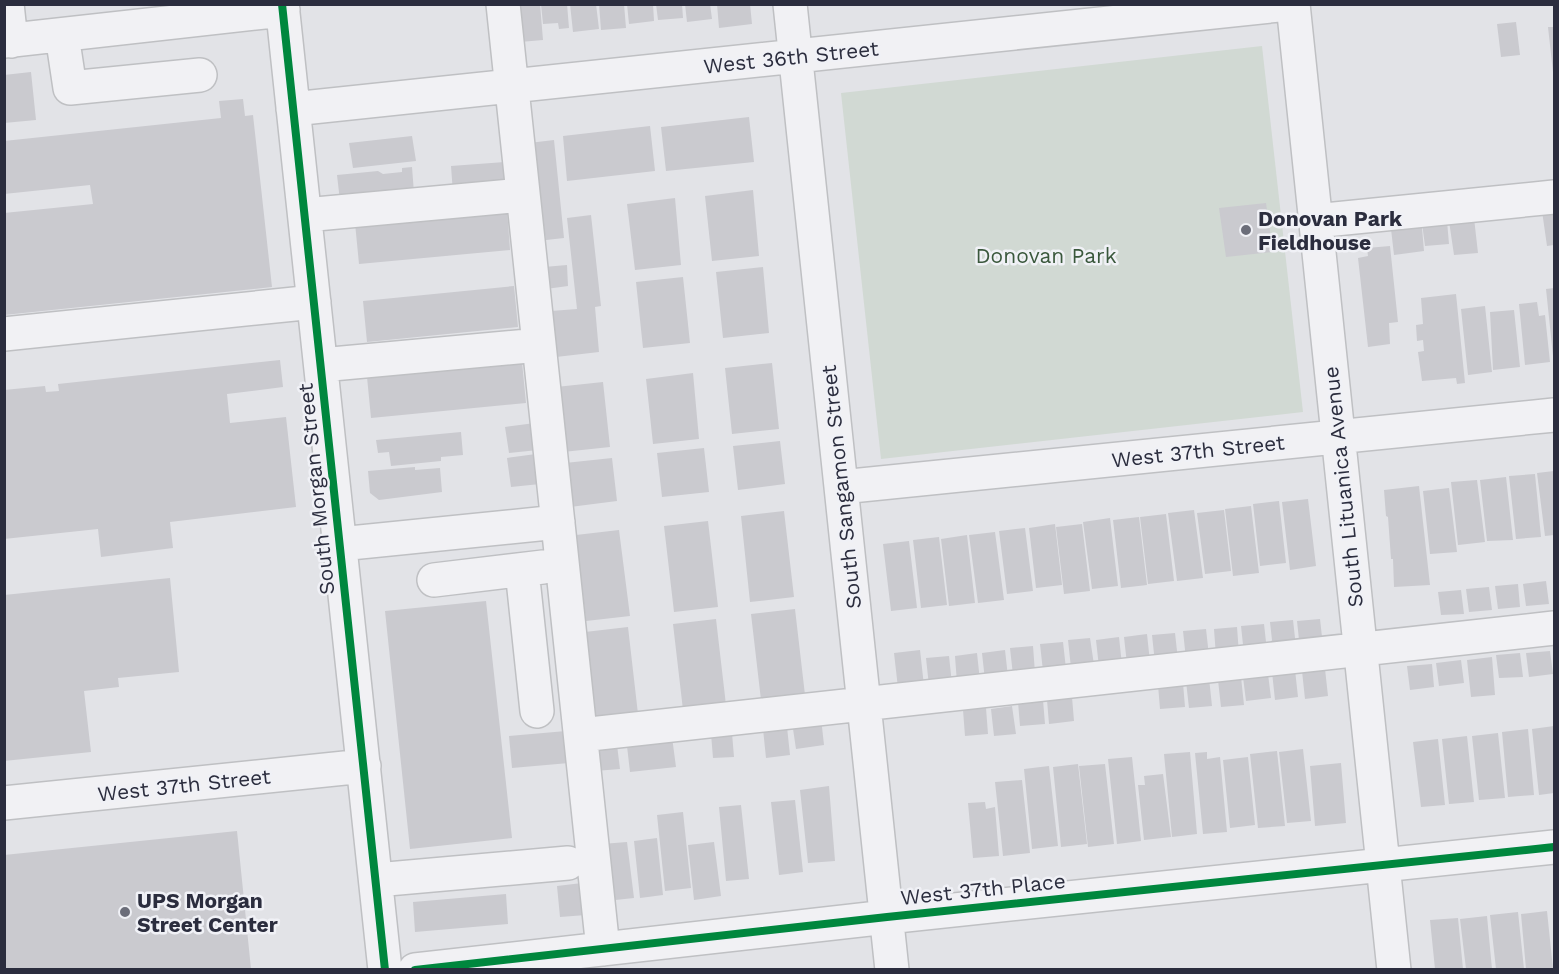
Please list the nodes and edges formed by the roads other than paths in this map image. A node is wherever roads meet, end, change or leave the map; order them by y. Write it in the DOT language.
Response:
graph roads {
  1 [pos="7,4"];
  2 [pos="503,4"];
  3 [pos="790,4"];
  4 [pos="1291,4"];
  5 [pos="282,7"];
  6 [pos="62,35"];
  7 [pos="8,41"];
  8 [pos="796,56"];
  9 [pos="200,75"];
  10 [pos="511,87"];
  11 [pos="294,109"];
  12 [pos="523,195"];
  13 [pos="1554,197"];
  14 [pos="305,215"];
  15 [pos="1315,221"];
  16 [pos="314,302"];
  17 [pos="4,334"];
  18 [pos="539,345"];
  19 [pos="321,365"];
  20 [pos="1554,415"];
  21 [pos="1338,437"];
  22 [pos="841,487"];
  23 [pos="558,522"];
  24 [pos="340,544"];
  25 [pos="563,565"];
  26 [pos="522,570"];
  27 [pos="434,580"];
  28 [pos="1554,628"];
  29 [pos="1360,650"];
  30 [pos="864,704"];
  31 [pos="537,711"];
  32 [pos="581,735"];
  33 [pos="364,766"];
  34 [pos="4,803"];
  35 [pos="1554,847"];
  36 [pos="568,863"];
  37 [pos="1383,865"];
  38 [pos="376,880"];
  39 [pos="887,917"];
  40 [pos="603,949"];
  41 [pos="385,969"];
  42 [pos="415,969"];
  43 [pos="892,969"];
  44 [pos="1394,969"];
  1 -- 7 [label="street"];
  2 -- 10 [label="street"];
  3 -- 8 [label="street, South Sangamon Street"];
  4 -- 8 [label="street, West 36th Street"];
  4 -- 15 [label="street, South Lituanica Avenue"];
  5 -- 6 [label="street"];
  5 -- 11 [label="street, South Morgan Street"];
  6 -- 7 [label="street"];
  6 -- 9 [label="street"];
  8 -- 10 [label="street, West 36th Street"];
  8 -- 22 [label="street, South Sangamon Street"];
  10 -- 11 [label="street, West 36th Street"];
  10 -- 12 [label="street"];
  11 -- 14 [label="street, South Morgan Street"];
  12 -- 14 [label="street"];
  12 -- 18 [label="street"];
  13 -- 15 [label="street"];
  14 -- 16 [label="street, South Morgan Street"];
  15 -- 21 [label="street, South Lituanica Avenue"];
  16 -- 17 [label="street"];
  16 -- 19 [label="street, South Morgan Street"];
  18 -- 19 [label="street"];
  18 -- 23 [label="street"];
  19 -- 24 [label="street, South Morgan Street"];
  20 -- 21 [label="street, West 37th Street"];
  21 -- 22 [label="street, West 37th Street"];
  21 -- 29 [label="street, South Lituanica Avenue"];
  22 -- 30 [label="street, South Sangamon Street"];
  23 -- 24 [label="street"];
  23 -- 25 [label="street"];
  24 -- 33 [label="street, South Morgan Street"];
  25 -- 26 [label="street"];
  25 -- 32 [label="street"];
  26 -- 27 [label="street"];
  26 -- 31 [label="street"];
  28 -- 29 [label="street"];
  29 -- 30 [label="street"];
  29 -- 37 [label="street, South Lituanica Avenue"];
  30 -- 32 [label="street"];
  30 -- 39 [label="street, South Sangamon Street"];
  32 -- 40 [label="street"];
  33 -- 34 [label="street, West 37th Street"];
  33 -- 38 [label="street, South Morgan Street"];
  35 -- 37 [label="street, West 37th Place"];
  36 -- 38 [label="street"];
  37 -- 39 [label="street, West 37th Place"];
  37 -- 44 [label="street, South Lituanica Avenue"];
  38 -- 41 [label="street, South Morgan Street"];
  39 -- 40 [label="street, West 37th Place"];
  39 -- 43 [label="street, South Sangamon Street"];
  40 -- 42 [label="street, West 37th Place"];
}
